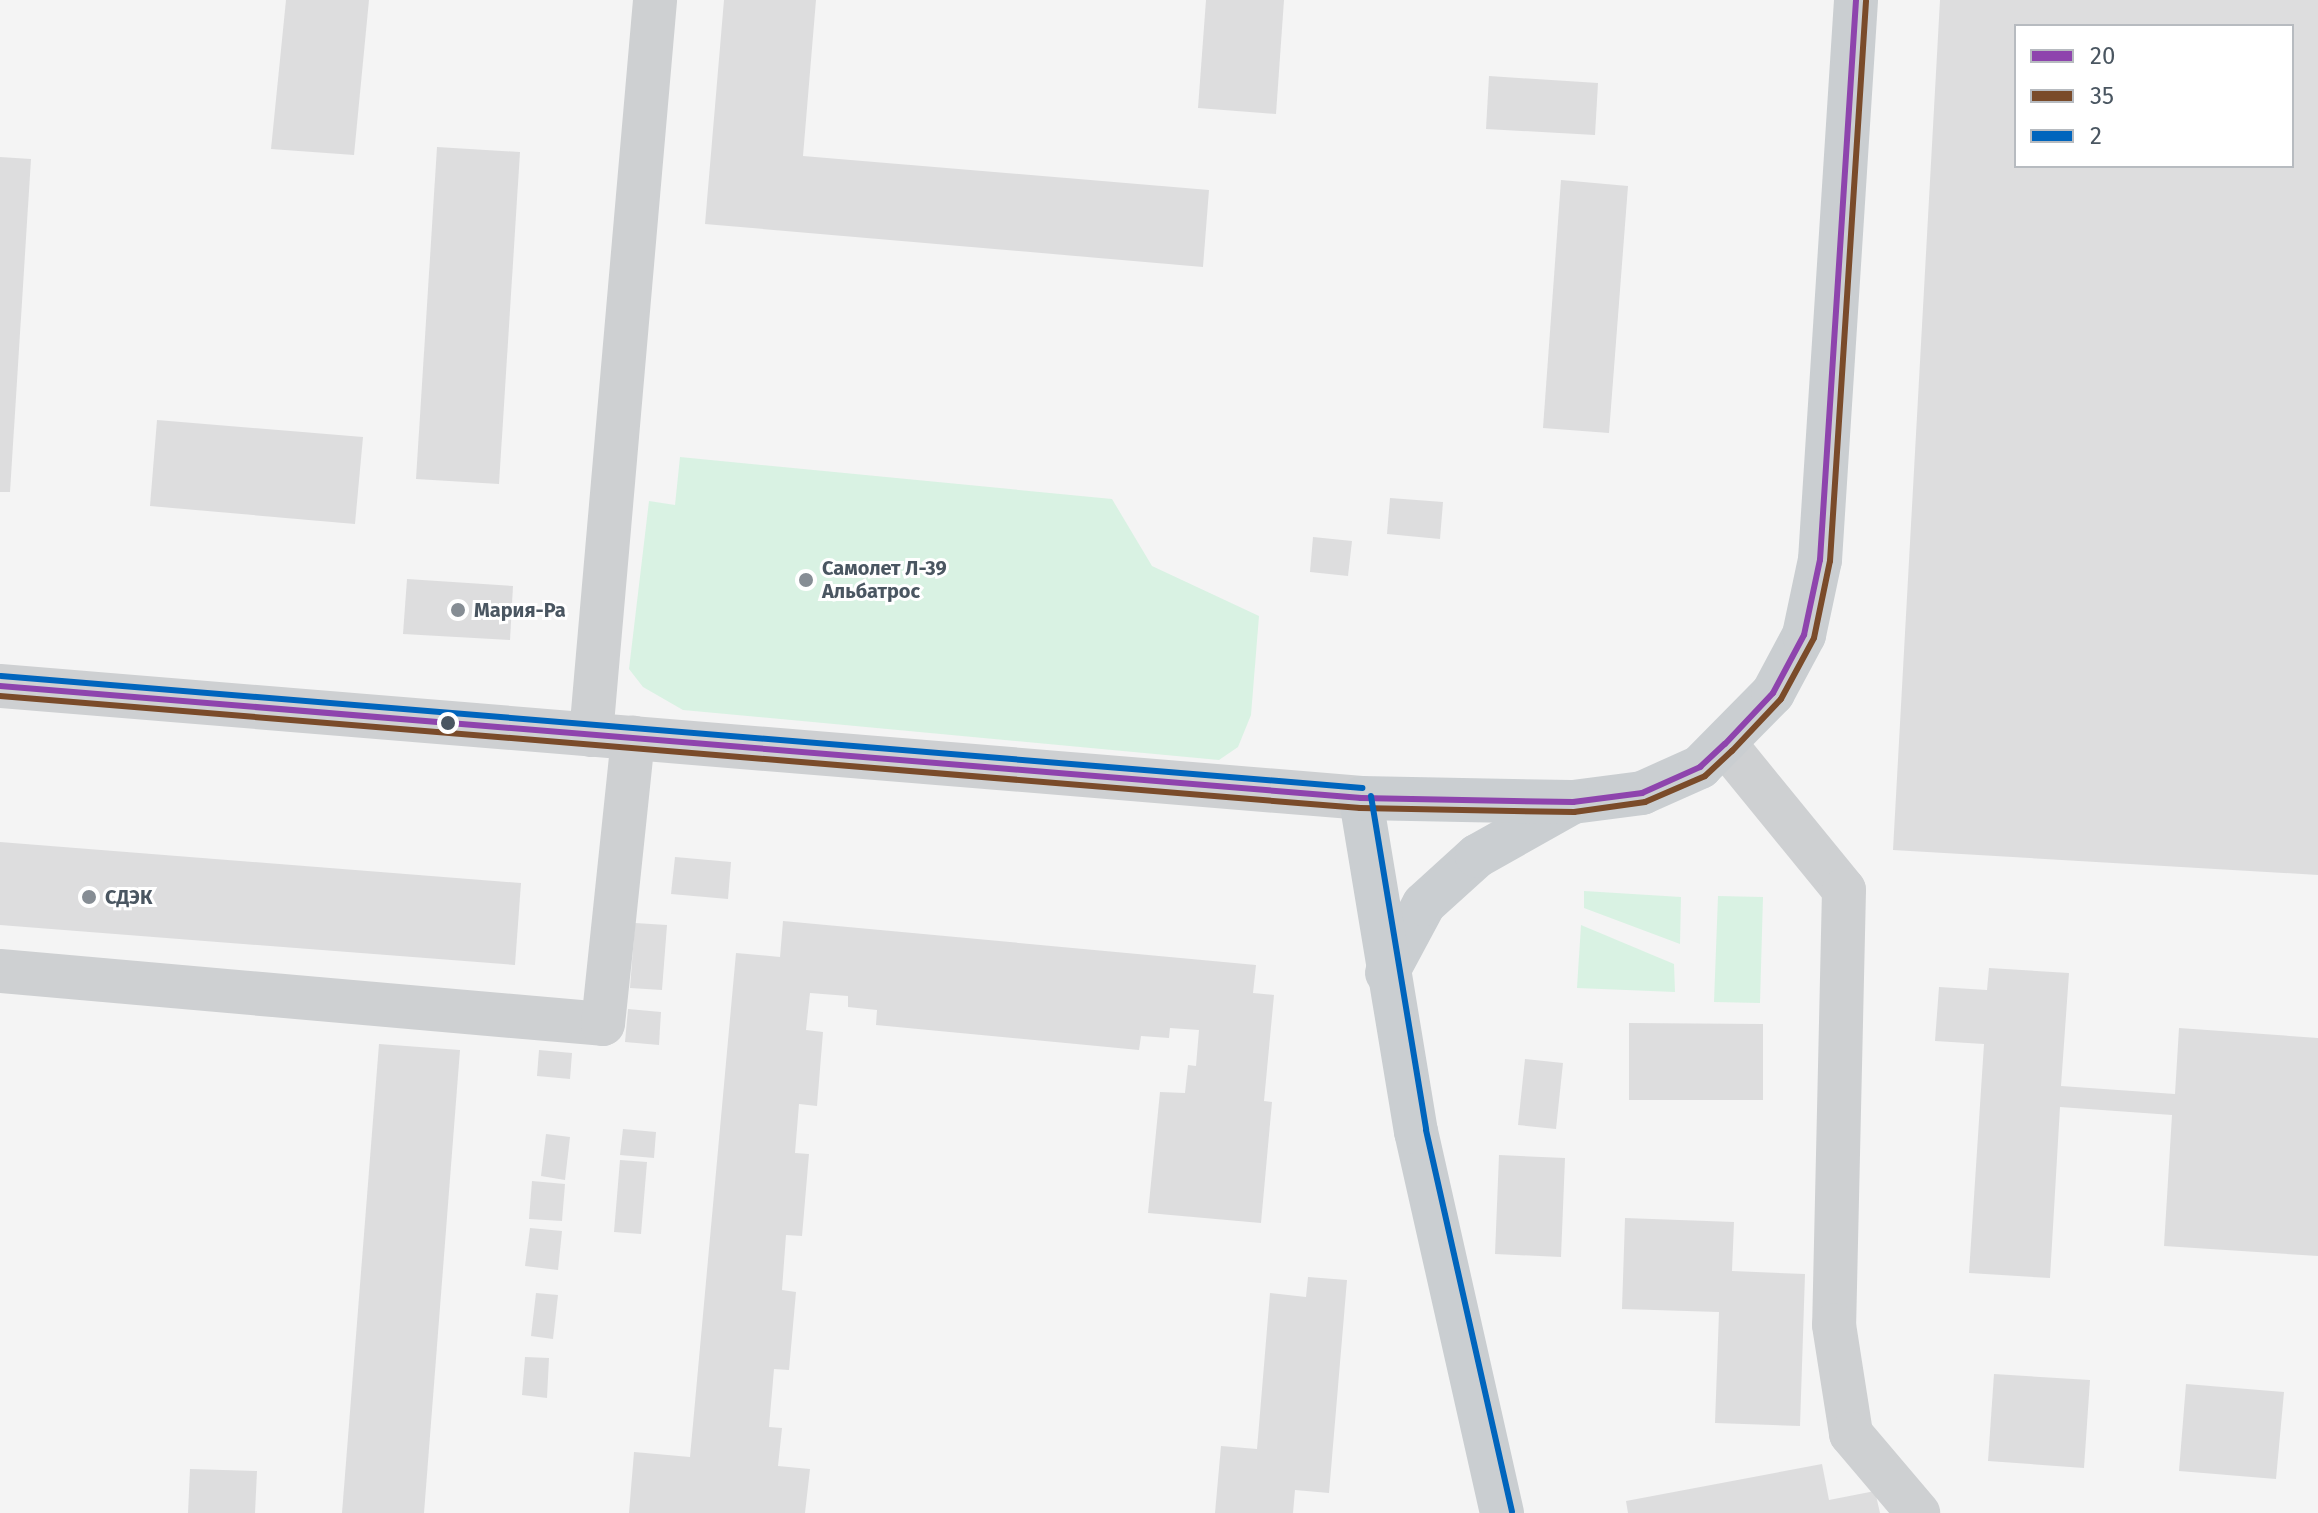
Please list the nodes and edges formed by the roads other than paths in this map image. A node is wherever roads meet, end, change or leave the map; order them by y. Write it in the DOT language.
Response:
graph roads {
  1 [pos="655,0"];
  2 [pos="1856,0"];
  3 [pos="0,686"];
  4 [pos="612,736"];
  5 [pos="1725,744"];
  6 [pos="1361,798"];
  7 [pos="1573,802"];
  8 [pos="0,971"];
  9 [pos="1387,973"];
  10 [pos="1502,1513"];
  11 [pos="1918,1513"];
  1 -- 4 [label="street"];
  2 -- 5 [label="main road"];
  3 -- 4 [label="street"];
  4 -- 6 [label="street"];
  4 -- 8 [label="street"];
  5 -- 7 [label="main road"];
  5 -- 11 [label="street"];
  6 -- 7 [label="main road"];
  6 -- 9 [label="main road"];
  7 -- 9 [label="main road"];
  9 -- 10 [label="main road"];
}
